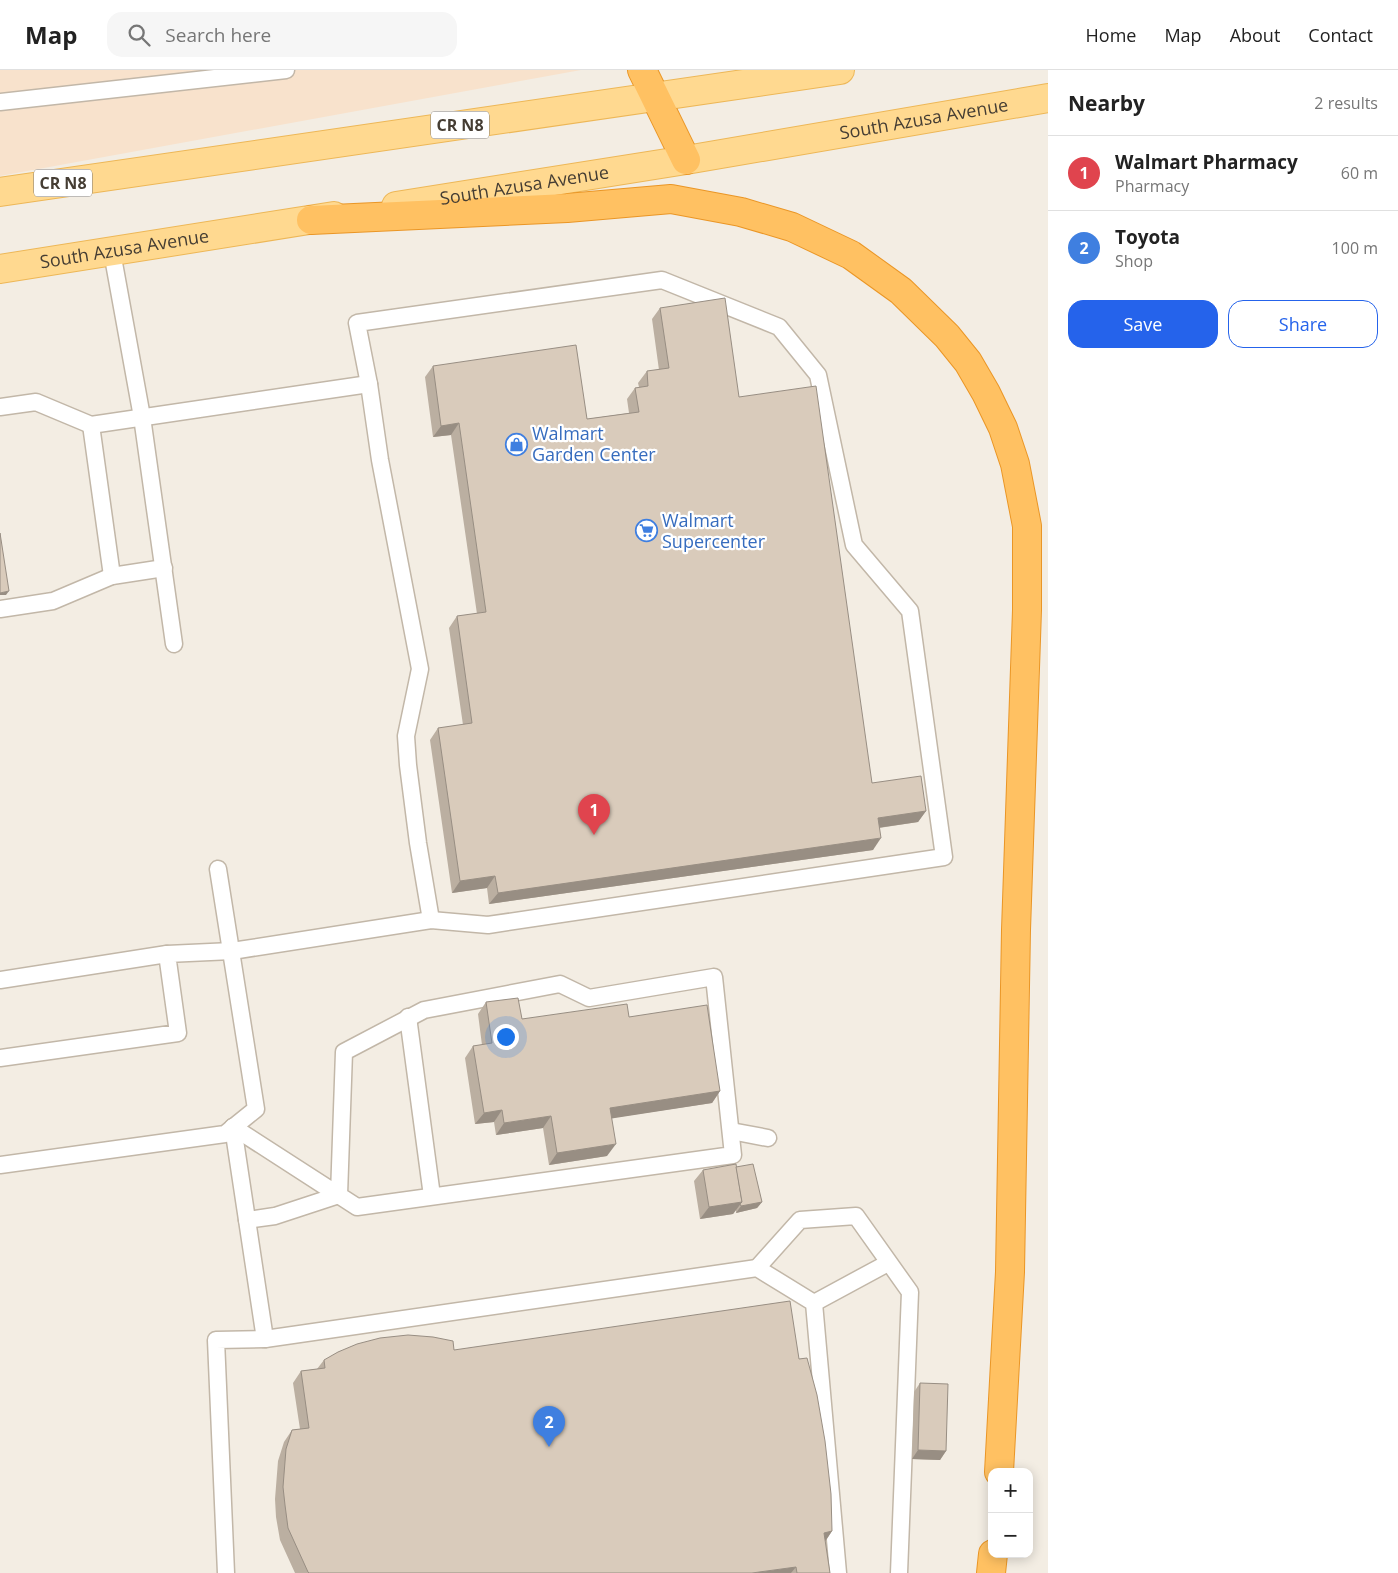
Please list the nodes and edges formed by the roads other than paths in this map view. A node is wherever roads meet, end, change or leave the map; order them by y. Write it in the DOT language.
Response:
graph roads {
  1 [pos="286,70"];
  2 [pos="642,70"];
  3 [pos="840,70"];
  4 [pos="655,97"];
  5 [pos="1039,99"];
  6 [pos="0,102"];
  7 [pos="686,160"];
  8 [pos="0,192"];
  9 [pos="311,220"];
  10 [pos="112,252"];
  11 [pos="0,269"];
  12 [pos="369,384"];
  13 [pos="0,408"];
  14 [pos="142,417"];
  15 [pos="91,425"];
  16 [pos="164,568"];
  17 [pos="112,576"];
  18 [pos="0,608"];
  19 [pos="174,644"];
  20 [pos="218,869"];
  21 [pos="431,920"];
  22 [pos="232,951"];
  23 [pos="167,954"];
  24 [pos="0,980"];
  25 [pos="408,1018"];
  26 [pos="0,1058"];
  27 [pos="233,1127"];
  28 [pos="731,1131"];
  29 [pos="768,1138"];
  30 [pos="0,1165"];
  31 [pos="339,1195"];
  32 [pos="432,1196"];
  33 [pos="247,1220"];
  34 [pos="888,1263"];
  35 [pos="757,1268"];
  36 [pos="814,1303"];
  37 [pos="265,1339"];
  38 [pos="999,1468"];
  39 [pos="993,1558"];
  40 [pos="226,1573"];
  41 [pos="838,1573"];
  42 [pos="899,1573"];
  43 [pos="991,1573"];
  1 -- 6 [label="lane"];
  2 -- 4 [label="highway"];
  3 -- 4 [label="main road, CR N8"];
  4 -- 7 [label="highway"];
  4 -- 8 [label="main road, CR N8"];
  5 -- 7 [label="main road, South Azusa Avenue"];
  7 -- 9 [label="main road, South Azusa Avenue"];
  9 -- 10 [label="main road, South Azusa Avenue"];
  9 -- 38 [label="highway"];
  10 -- 11 [label="main road, South Azusa Avenue"];
  10 -- 14 [label="lane"];
  12 -- 14 [label="lane"];
  12 -- 21 [label="lane"];
  12 -- 21 [label="lane"];
  13 -- 15 [label="lane"];
  14 -- 15 [label="lane"];
  14 -- 16 [label="lane"];
  15 -- 17 [label="lane"];
  16 -- 17 [label="lane"];
  16 -- 19 [label="lane"];
  17 -- 18 [label="lane"];
  20 -- 22 [label="lane"];
  21 -- 22 [label="lane"];
  22 -- 23 [label="lane"];
  22 -- 27 [label="lane"];
  23 -- 24 [label="lane"];
  23 -- 26 [label="lane"];
  25 -- 28 [label="lane"];
  25 -- 31 [label="lane"];
  25 -- 32 [label="lane"];
  27 -- 30 [label="lane"];
  27 -- 31 [label="lane"];
  27 -- 33 [label="lane"];
  28 -- 29 [label="lane"];
  28 -- 32 [label="lane"];
  31 -- 32 [label="lane"];
  31 -- 33 [label="lane"];
  33 -- 37 [label="lane"];
  34 -- 35 [label="lane"];
  34 -- 36 [label="lane"];
  34 -- 42 [label="lane"];
  35 -- 36 [label="lane"];
  35 -- 37 [label="lane"];
  36 -- 41 [label="lane"];
  37 -- 40 [label="lane"];
  39 -- 43 [label="highway"];
}
